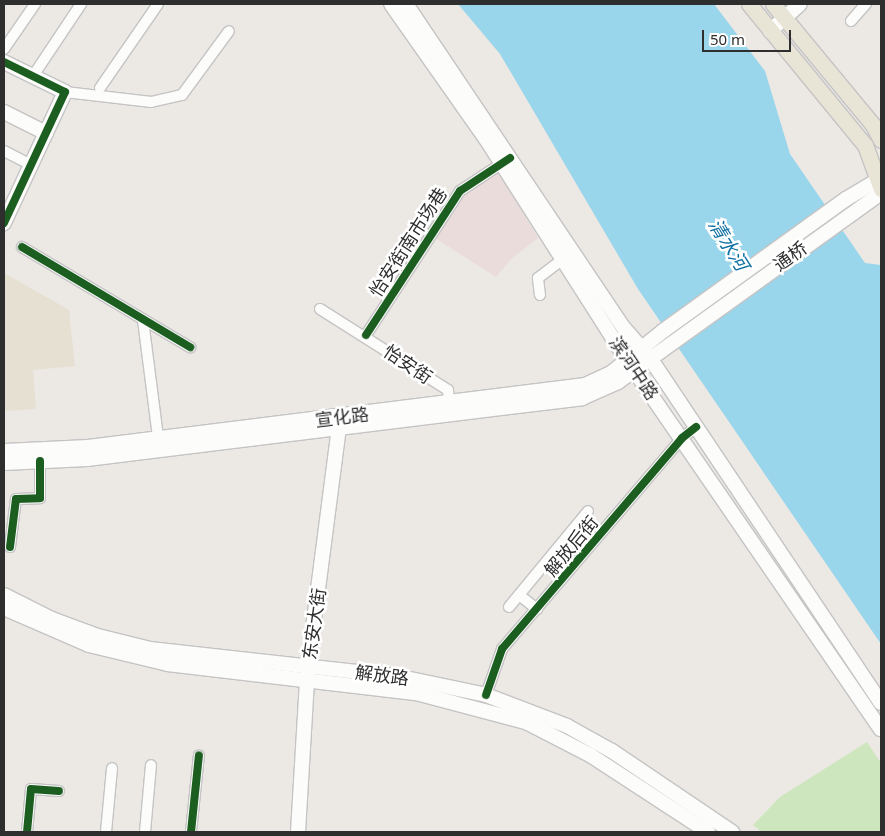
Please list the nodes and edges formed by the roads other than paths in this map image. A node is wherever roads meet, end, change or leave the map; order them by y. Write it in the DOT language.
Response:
graph roads {
  1 [pos="35,4"];
  2 [pos="81,4"];
  3 [pos="158,4"];
  4 [pos="391,4"];
  5 [pos="406,4"];
  6 [pos="749,4"];
  7 [pos="773,4"];
  8 [pos="800,4"];
  9 [pos="866,4"];
  10 [pos="785,18"];
  11 [pos="851,21"];
  12 [pos="230,31"];
  13 [pos="770,31"];
  14 [pos="4,49"];
  15 [pos="4,62"];
  16 [pos="32,76"];
  17 [pos="100,88"];
  18 [pos="65,92"];
  19 [pos="4,112"];
  20 [pos="46,133"];
  21 [pos="881,140"];
  22 [pos="4,150"];
  23 [pos="506,161"];
  24 [pos="31,165"];
  25 [pos="881,184"];
  26 [pos="849,205"];
  27 [pos="4,223"];
  28 [pos="22,247"];
  29 [pos="568,255"];
  30 [pos="540,295"];
  31 [pos="320,309"];
  32 [pos="143,320"];
  33 [pos="663,331"];
  34 [pos="366,336"];
  35 [pos="190,347"];
  36 [pos="649,353"];
  37 [pos="631,365"];
  38 [pos="450,409"];
  39 [pos="340,423"];
  40 [pos="696,427"];
  41 [pos="682,438"];
  42 [pos="158,445"];
  43 [pos="4,451"];
  44 [pos="60,454"];
  45 [pos="40,461"];
  46 [pos="4,463"];
  47 [pos="588,511"];
  48 [pos="10,547"];
  49 [pos="4,595"];
  50 [pos="519,595"];
  51 [pos="509,607"];
  52 [pos="4,608"];
  53 [pos="537,609"];
  54 [pos="308,666"];
  55 [pos="307,682"];
  56 [pos="486,695"];
  57 [pos="881,703"];
  58 [pos="881,729"];
  59 [pos="199,756"];
  60 [pos="151,765"];
  61 [pos="112,768"];
  62 [pos="59,791"];
  63 [pos="27,832"];
  64 [pos="106,832"];
  65 [pos="145,832"];
  66 [pos="191,832"];
  67 [pos="298,832"];
  68 [pos="708,832"];
  69 [pos="732,832"];
  1 -- 14 [label="street"];
  2 -- 16 [label="street"];
  3 -- 17 [label="street"];
  4 -- 23 [label="main road, 滨河中路"];
  5 -- 23 [label="main road, 滨河中路"];
  6 -- 13 [label="main road"];
  7 -- 10 [label="main road"];
  8 -- 10 [label="main road"];
  9 -- 11 [label="street"];
  10 -- 13 [label="main road"];
  10 -- 21 [label="main road"];
  12 -- 18 [label="street"];
  13 -- 25 [label="main road"];
  15 -- 16 [label="main road"];
  16 -- 18 [label="main road"];
  18 -- 20 [label="main road"];
  19 -- 20 [label="main road"];
  20 -- 24 [label="main road"];
  22 -- 24 [label="street"];
  23 -- 29 [label="main road, 滨河中路"];
  23 -- 34 [label="street, 怡安街南市场巷"];
  24 -- 27 [label="main road"];
  25 -- 26 [label="main road"];
  26 -- 33 [label="main road, 通桥"];
  26 -- 36 [label="main road, 通桥"];
  28 -- 32 [label="street"];
  29 -- 30 [label="street"];
  29 -- 36 [label="main road, 滨河中路"];
  29 -- 37 [label="main road, 滨河中路"];
  31 -- 34 [label="street, 怡安街"];
  32 -- 35 [label="street"];
  32 -- 42 [label="street"];
  33 -- 36 [label="main road, 宣化路"];
  34 -- 38 [label="street, 怡安街"];
  36 -- 37 [label="main road, 宣化路"];
  36 -- 40 [label="main road, 滨河中路"];
  37 -- 38 [label="main road, 宣化路"];
  37 -- 41 [label="main road, 滨河中路"];
  38 -- 39 [label="main road, 宣化路"];
  39 -- 42 [label="main road, 宣化路"];
  39 -- 54 [label="main road, 东安大街"];
  40 -- 41 [label="street, 解放后街"];
  40 -- 57 [label="main road, 滨河中路"];
  41 -- 53 [label="street, 解放后街"];
  41 -- 58 [label="main road, 滨河中路"];
  42 -- 44 [label="main road, 宣化路"];
  43 -- 44 [label="main road, 宣化路"];
  44 -- 45 [label="main road, 宣化路"];
  45 -- 46 [label="main road, 宣化路"];
  45 -- 48 [label="street"];
  47 -- 50 [label="street"];
  49 -- 54 [label="main road, 解放路"];
  50 -- 51 [label="street"];
  50 -- 53 [label="street"];
  52 -- 55 [label="main road, 解放路"];
  53 -- 56 [label="street, 解放后街"];
  54 -- 55 [label="main road, 东安大街"];
  54 -- 56 [label="main road, 解放路"];
  55 -- 67 [label="main road, 东安大街"];
  55 -- 68 [label="main road, 解放路"];
  56 -- 69 [label="main road, 解放路"];
  59 -- 66 [label="street"];
  60 -- 65 [label="street"];
  61 -- 64 [label="street"];
  62 -- 63 [label="street"];
}
